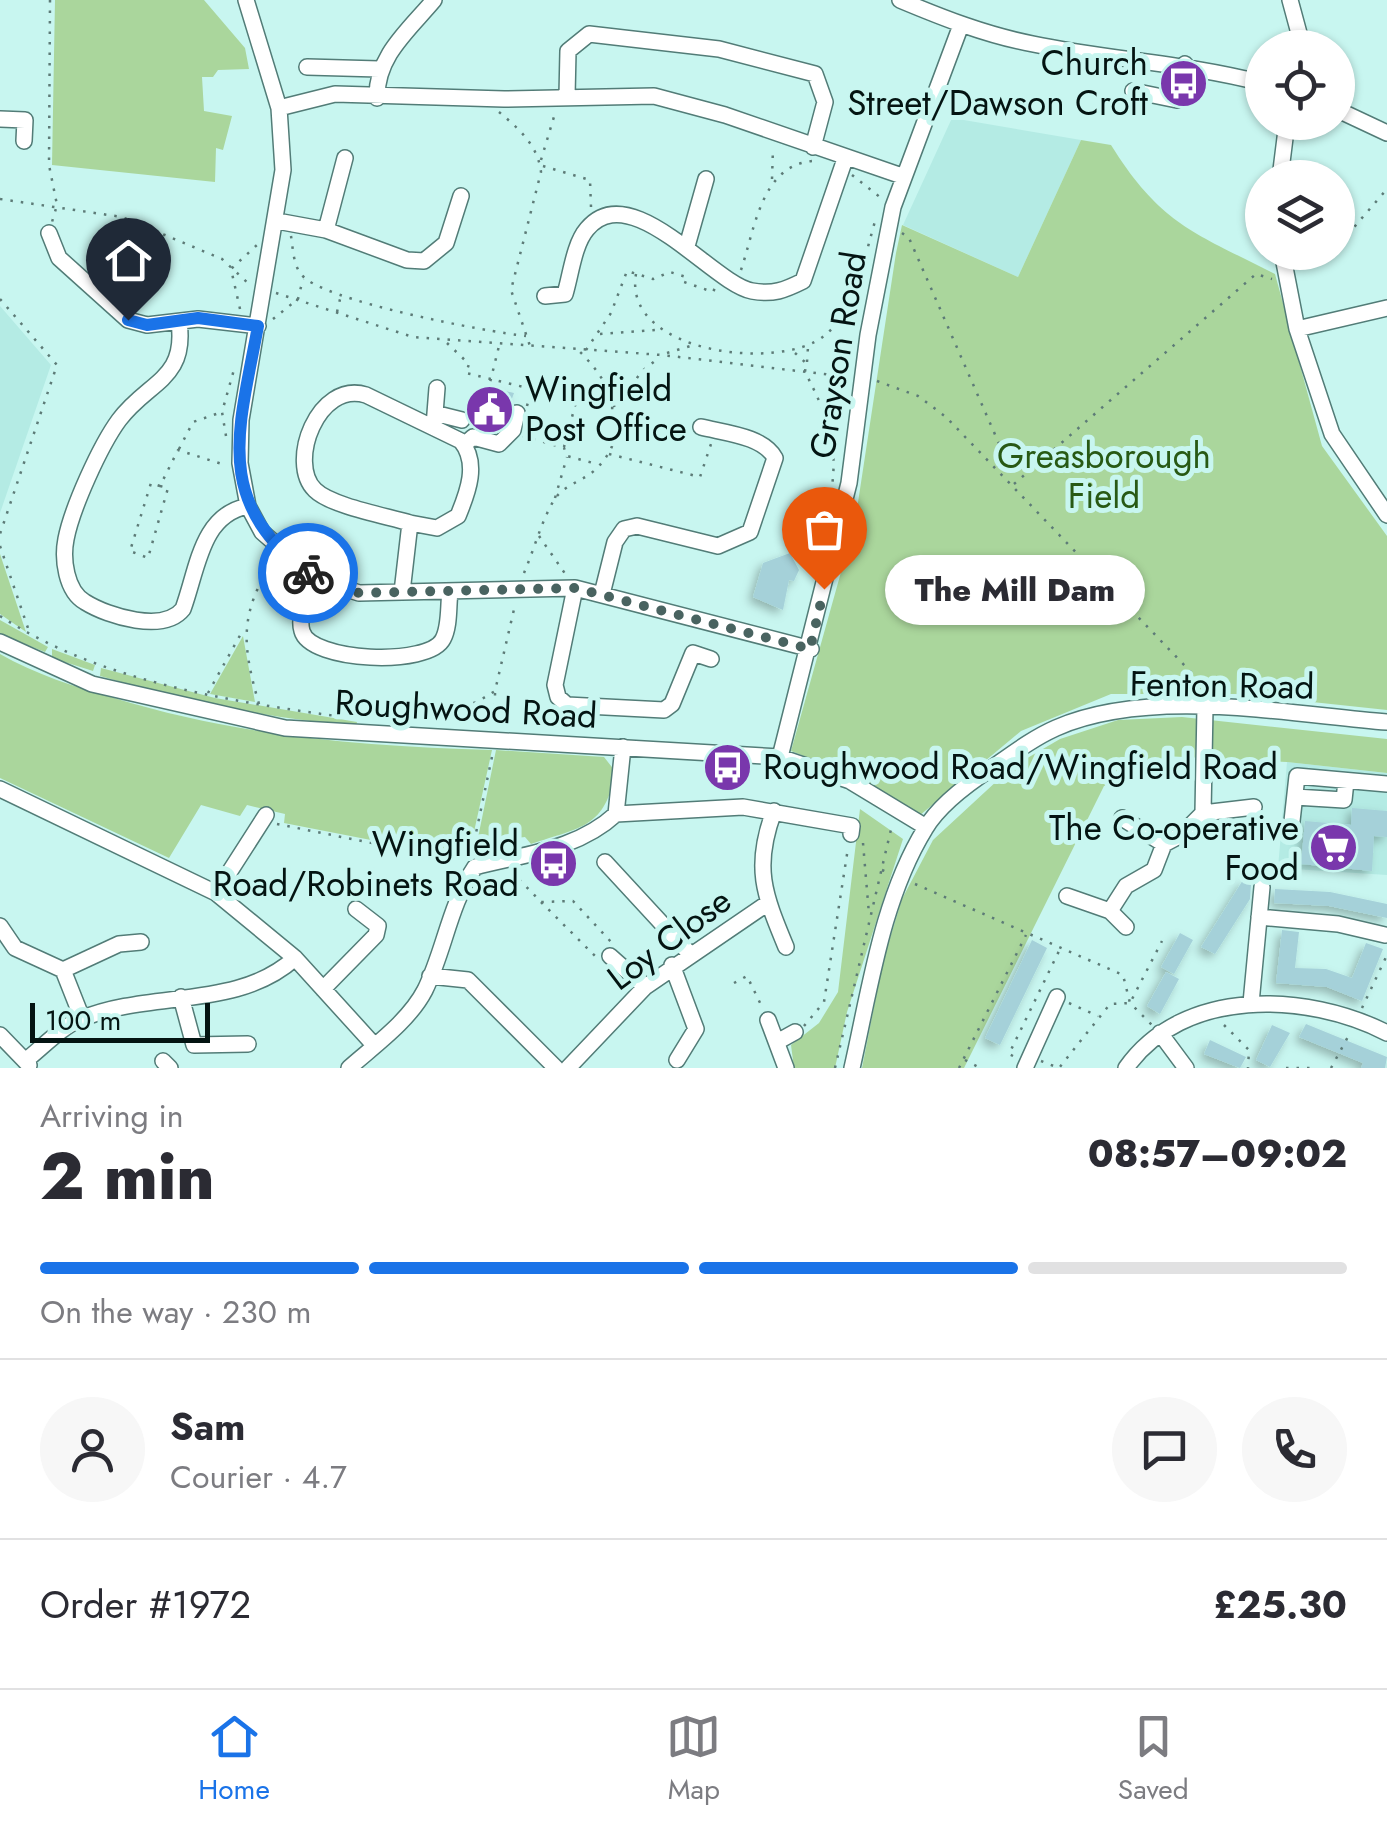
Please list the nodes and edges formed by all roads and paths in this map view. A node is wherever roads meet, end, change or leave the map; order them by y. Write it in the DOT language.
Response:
graph roads {
  1 [pos="50,0"];
  2 [pos="246,0"];
  3 [pos="434,0"];
  4 [pos="900,0"];
  5 [pos="1290,0"];
  6 [pos="961,25"];
  7 [pos="1299,30"];
  8 [pos="1185,64"];
  9 [pos="307,66"];
  10 [pos="379,69"];
  11 [pos="1245,78"];
  12 [pos="1134,91"];
  13 [pos="564,96"];
  14 [pos="378,98"];
  15 [pos="488,99"];
  16 [pos="278,108"];
  17 [pos="1355,118"];
  18 [pos="0,119"];
  19 [pos="765,130"];
  20 [pos="1387,133"];
  21 [pos="24,142"];
  22 [pos="813,147"];
  23 [pos="345,158"];
  24 [pos="844,163"];
  25 [pos="540,165"];
  26 [pos="902,176"];
  27 [pos="706,179"];
  28 [pos="771,180"];
  29 [pos="1387,188"];
  30 [pos="461,196"];
  31 [pos="882,199"];
  32 [pos="0,200"];
  33 [pos="57,205"];
  34 [pos="890,222"];
  35 [pos="283,223"];
  36 [pos="592,224"];
  37 [pos="1355,226"];
  38 [pos="326,230"];
  39 [pos="49,233"];
  40 [pos="274,241"];
  41 [pos="687,246"];
  42 [pos="230,269"];
  43 [pos="1278,270"];
  44 [pos="1286,270"];
  45 [pos="721,273"];
  46 [pos="303,278"];
  47 [pos="736,283"];
  48 [pos="250,285"];
  49 [pos="276,292"];
  50 [pos="341,294"];
  51 [pos="546,296"];
  52 [pos="0,299"];
  53 [pos="298,299"];
  54 [pos="5,305"];
  55 [pos="1387,308"];
  56 [pos="0,309"];
  57 [pos="337,312"];
  58 [pos="179,322"];
  59 [pos="251,325"];
  60 [pos="1297,328"];
  61 [pos="659,330"];
  62 [pos="598,334"];
  63 [pos="526,336"];
  64 [pos="445,342"];
  65 [pos="699,344"];
  66 [pos="499,346"];
  67 [pos="808,346"];
  68 [pos="531,348"];
  69 [pos="579,350"];
  70 [pos="585,351"];
  71 [pos="794,352"];
  72 [pos="662,355"];
  73 [pos="236,361"];
  74 [pos="806,364"];
  75 [pos="805,372"];
  76 [pos="491,379"];
  77 [pos="862,379"];
  78 [pos="437,388"];
  79 [pos="576,400"];
  80 [pos="617,408"];
  81 [pos="222,412"];
  82 [pos="517,413"];
  83 [pos="465,416"];
  84 [pos="436,420"];
  85 [pos="708,429"];
  86 [pos="513,430"];
  87 [pos="464,444"];
  88 [pos="1008,447"];
  89 [pos="564,448"];
  90 [pos="228,449"];
  91 [pos="178,450"];
  92 [pos="608,453"];
  93 [pos="1004,455"];
  94 [pos="567,456"];
  95 [pos="240,463"];
  96 [pos="600,465"];
  97 [pos="998,468"];
  98 [pos="1013,484"];
  99 [pos="160,486"];
  100 [pos="554,498"];
  101 [pos="830,502"];
  102 [pos="248,506"];
  103 [pos="1387,514"];
  104 [pos="410,523"];
  105 [pos="0,534"];
  106 [pos="539,536"];
  107 [pos="0,546"];
  108 [pos="279,551"];
  109 [pos="316,579"];
  110 [pos="519,587"];
  111 [pos="575,588"];
  112 [pos="402,592"];
  113 [pos="450,592"];
  114 [pos="602,594"];
  115 [pos="0,616"];
  116 [pos="245,626"];
  117 [pos="30,636"];
  118 [pos="0,642"];
  119 [pos="810,649"];
  120 [pos="711,659"];
  121 [pos="495,691"];
  122 [pos="208,694"];
  123 [pos="260,706"];
  124 [pos="1205,707"];
  125 [pos="1226,709"];
  126 [pos="336,716"];
  127 [pos="1387,722"];
  128 [pos="404,723"];
  129 [pos="496,742"];
  130 [pos="623,747"];
  131 [pos="780,757"];
  132 [pos="1387,784"];
  133 [pos="0,789"];
  134 [pos="900,810"];
  135 [pos="774,811"];
  136 [pos="1246,812"];
  137 [pos="1204,813"];
  138 [pos="616,814"];
  139 [pos="1122,818"];
  140 [pos="270,820"];
  141 [pos="926,827"];
  142 [pos="851,830"];
  143 [pos="1292,830"];
  144 [pos="1164,844"];
  145 [pos="500,860"];
  146 [pos="605,862"];
  147 [pos="882,870"];
  148 [pos="892,874"];
  149 [pos="913,883"];
  150 [pos="1262,886"];
  151 [pos="216,893"];
  152 [pos="1068,896"];
  153 [pos="541,902"];
  154 [pos="768,903"];
  155 [pos="356,910"];
  156 [pos="1110,911"];
  157 [pos="1260,916"];
  158 [pos="869,921"];
  159 [pos="0,926"];
  160 [pos="1126,927"];
  161 [pos="1027,932"];
  162 [pos="1384,936"];
  163 [pos="1162,940"];
  164 [pos="140,942"];
  165 [pos="786,947"];
  166 [pos="1061,948"];
  167 [pos="689,954"];
  168 [pos="1387,955"];
  169 [pos="610,956"];
  170 [pos="294,958"];
  171 [pos="672,965"];
  172 [pos="63,970"];
  173 [pos="430,976"];
  174 [pos="734,983"];
  175 [pos="646,986"];
  176 [pos="323,990"];
  177 [pos="181,997"];
  178 [pos="1057,998"];
  179 [pos="1130,1002"];
  180 [pos="1251,1003"];
  181 [pos="1211,1012"];
  182 [pos="1100,1017"];
  183 [pos="82,1018"];
  184 [pos="1357,1018"];
  185 [pos="768,1020"];
  186 [pos="795,1032"];
  187 [pos="1160,1033"];
  188 [pos="1387,1033"];
  189 [pos="0,1035"];
  190 [pos="777,1042"];
  191 [pos="248,1044"];
  192 [pos="374,1045"];
  193 [pos="1009,1054"];
  194 [pos="677,1060"];
  195 [pos="964,1060"];
  196 [pos="1028,1062"];
  197 [pos="29,1064"];
  198 [pos="349,1068"];
  199 [pos="556,1068"];
  200 [pos="568,1068"];
  201 [pos="786,1068"];
  202 [pos="835,1068"];
  203 [pos="852,1068"];
  204 [pos="959,1068"];
  205 [pos="980,1068"];
  206 [pos="1126,1068"];
  207 [pos="1186,1068"];
  208 [pos="1248,1068"];
  209 [pos="1286,1068"];
  210 [pos="1314,1068"];
  211 [pos="1331,1068"];
  1 -- 33 [label="path"];
  2 -- 16 [label="street"];
  3 -- 10 [label="street"];
  4 -- 6 [label="street"];
  5 -- 7 [label="street"];
  6 -- 8 [label="street"];
  6 -- 26 [label="street, Grayson Road"];
  8 -- 11 [label="street"];
  8 -- 12 [label="street"];
  9 -- 10 [label="street"];
  10 -- 14 [label="street"];
  13 -- 15 [label="street"];
  13 -- 19 [label="street"];
  13 -- 22 [label="street"];
  13 -- 25 [label="path"];
  14 -- 15 [label="street"];
  14 -- 16 [label="street"];
  15 -- 25 [label="path"];
  16 -- 35 [label="street"];
  17 -- 20 [label="street"];
  18 -- 21 [label="street"];
  19 -- 22 [label="street"];
  19 -- 28 [label="path"];
  22 -- 24 [label="street"];
  23 -- 38 [label="street"];
  24 -- 26 [label="street"];
  24 -- 28 [label="path"];
  24 -- 31 [label="path"];
  24 -- 47 [label="street"];
  25 -- 36 [label="path"];
  25 -- 63 [label="path"];
  26 -- 34 [label="street, Grayson Road"];
  27 -- 41 [label="street"];
  28 -- 47 [label="path"];
  29 -- 37 [label="path"];
  30 -- 38 [label="street"];
  32 -- 33 [label="path"];
  33 -- 39 [label="path"];
  33 -- 42 [label="path"];
  34 -- 77 [label="street, Grayson Road"];
  34 -- 93 [label="path"];
  35 -- 38 [label="street"];
  35 -- 40 [label="street"];
  35 -- 46 [label="path"];
  36 -- 41 [label="street"];
  36 -- 51 [label="street"];
  39 -- 58 [label="street"];
  40 -- 42 [label="path"];
  40 -- 59 [label="street"];
  41 -- 45 [label="street"];
  42 -- 48 [label="path"];
  42 -- 59 [label="path"];
  43 -- 98 [label="path"];
  44 -- 60 [label="street"];
  45 -- 47 [label="street"];
  45 -- 62 [label="path"];
  46 -- 50 [label="path"];
  46 -- 53 [label="path"];
  49 -- 53 [label="path"];
  50 -- 57 [label="path"];
  50 -- 63 [label="path"];
  52 -- 54 [label="path"];
  53 -- 57 [label="path"];
  53 -- 59 [label="path"];
  54 -- 56 [label="path"];
  54 -- 105 [label="path"];
  55 -- 60 [label="street"];
  57 -- 64 [label="path"];
  58 -- 59 [label="street"];
  58 -- 102 [label="street"];
  59 -- 95 [label="street"];
  60 -- 103 [label="street"];
  61 -- 62 [label="path"];
  62 -- 70 [label="path"];
  63 -- 68 [label="path"];
  64 -- 66 [label="path"];
  64 -- 76 [label="path"];
  65 -- 72 [label="path"];
  66 -- 68 [label="path"];
  66 -- 76 [label="path"];
  67 -- 74 [label="path"];
  68 -- 69 [label="path"];
  69 -- 70 [label="path"];
  69 -- 80 [label="path"];
  70 -- 72 [label="path"];
  71 -- 74 [label="path"];
  72 -- 75 [label="path"];
  72 -- 80 [label="path"];
  73 -- 81 [label="path"];
  74 -- 75 [label="path"];
  75 -- 77 [label="path"];
  75 -- 101 [label="path"];
  76 -- 79 [label="path"];
  76 -- 83 [label="path"];
  77 -- 97 [label="path"];
  77 -- 119 [label="street, Grayson Road"];
  78 -- 84 [label="street"];
  79 -- 80 [label="path"];
  79 -- 89 [label="path"];
  80 -- 92 [label="path"];
  81 -- 90 [label="path"];
  81 -- 91 [label="path"];
  82 -- 86 [label="street"];
  83 -- 84 [label="street"];
  84 -- 87 [label="street"];
  84 -- 104 [label="street"];
  85 -- 92 [label="path"];
  85 -- 114 [label="street"];
  86 -- 87 [label="street"];
  86 -- 89 [label="path"];
  87 -- 104 [label="street"];
  88 -- 93 [label="path"];
  89 -- 94 [label="path"];
  91 -- 95 [label="path"];
  91 -- 99 [label="path"];
  92 -- 96 [label="path"];
  93 -- 97 [label="path"];
  94 -- 96 [label="path"];
  94 -- 100 [label="path"];
  95 -- 102 [label="street"];
  96 -- 100 [label="path"];
  97 -- 98 [label="path"];
  98 -- 125 [label="path"];
  99 -- 99 [label="path"];
  100 -- 106 [label="path"];
  102 -- 108 [label="street"];
  104 -- 112 [label="street"];
  106 -- 110 [label="path"];
  106 -- 111 [label="path"];
  107 -- 117 [label="path"];
  108 -- 109 [label="street"];
  108 -- 116 [label="path"];
  109 -- 112 [label="street"];
  109 -- 113 [label="street"];
  110 -- 111 [label="street"];
  110 -- 113 [label="street"];
  110 -- 121 [label="path"];
  111 -- 114 [label="street"];
  111 -- 120 [label="street"];
  112 -- 113 [label="street"];
  114 -- 119 [label="street"];
  115 -- 117 [label="path"];
  116 -- 122 [label="path"];
  116 -- 123 [label="path"];
  117 -- 122 [label="path"];
  118 -- 129 [label="street, Roughwood Road"];
  119 -- 131 [label="street, Grayson Road"];
  121 -- 128 [label="path"];
  121 -- 129 [label="path"];
  122 -- 123 [label="path"];
  123 -- 126 [label="path"];
  124 -- 125 [label="street, Fenton Road"];
  124 -- 137 [label="street"];
  124 -- 141 [label="street, Fenton Road"];
  125 -- 127 [label="street, Fenton Road"];
  129 -- 130 [label="street, Roughwood Road"];
  129 -- 140 [label="path"];
  130 -- 131 [label="street, Roughwood Road"];
  130 -- 138 [label="street"];
  131 -- 134 [label="street, Roughwood Road"];
  132 -- 143 [label="street"];
  133 -- 151 [label="street"];
  134 -- 141 [label="street, Roughwood Road"];
  134 -- 147 [label="path"];
  135 -- 138 [label="street"];
  135 -- 142 [label="street"];
  135 -- 154 [label="street"];
  136 -- 137 [label="street"];
  137 -- 144 [label="street"];
  138 -- 145 [label="street"];
  139 -- 144 [label="street"];
  140 -- 151 [label="street"];
  141 -- 203 [label="street, Fenton Road"];
  142 -- 158 [label="path"];
  142 -- 186 [label="path"];
  144 -- 156 [label="street"];
  145 -- 153 [label="path"];
  145 -- 173 [label="street"];
  146 -- 167 [label="street"];
  147 -- 148 [label="path"];
  147 -- 158 [label="path"];
  149 -- 161 [label="path"];
  150 -- 157 [label="street"];
  151 -- 170 [label="street"];
  152 -- 156 [label="street"];
  153 -- 169 [label="path"];
  153 -- 169 [label="path"];
  154 -- 165 [label="street"];
  154 -- 167 [label="street, Loy Close"];
  155 -- 176 [label="street"];
  156 -- 160 [label="street"];
  157 -- 162 [label="street"];
  157 -- 180 [label="street"];
  158 -- 202 [label="path"];
  159 -- 172 [label="street"];
  161 -- 166 [label="path"];
  161 -- 195 [label="path"];
  163 -- 179 [label="path"];
  164 -- 172 [label="street"];
  166 -- 179 [label="path"];
  166 -- 193 [label="path"];
  167 -- 171 [label="street, Loy Close"];
  168 -- 184 [label="path"];
  169 -- 175 [label="street"];
  170 -- 176 [label="street"];
  170 -- 177 [label="street"];
  171 -- 175 [label="street, Loy Close"];
  171 -- 194 [label="street"];
  172 -- 183 [label="street"];
  173 -- 192 [label="street"];
  173 -- 199 [label="street"];
  174 -- 185 [label="path"];
  175 -- 200 [label="street, Loy Close"];
  176 -- 192 [label="street"];
  177 -- 183 [label="street"];
  177 -- 191 [label="street"];
  178 -- 182 [label="path"];
  178 -- 196 [label="street"];
  179 -- 182 [label="path"];
  179 -- 187 [label="path"];
  180 -- 181 [label="street"];
  180 -- 184 [label="street"];
  181 -- 187 [label="street"];
  181 -- 208 [label="path"];
  182 -- 196 [label="path"];
  183 -- 197 [label="street"];
  184 -- 188 [label="street"];
  184 -- 211 [label="path"];
  185 -- 190 [label="street"];
  186 -- 190 [label="street"];
  187 -- 206 [label="street"];
  187 -- 207 [label="street"];
  189 -- 197 [label="street"];
  190 -- 201 [label="street"];
  192 -- 198 [label="street"];
  195 -- 204 [label="path"];
  195 -- 205 [label="path"];
  209 -- 210 [label="path"];
}
